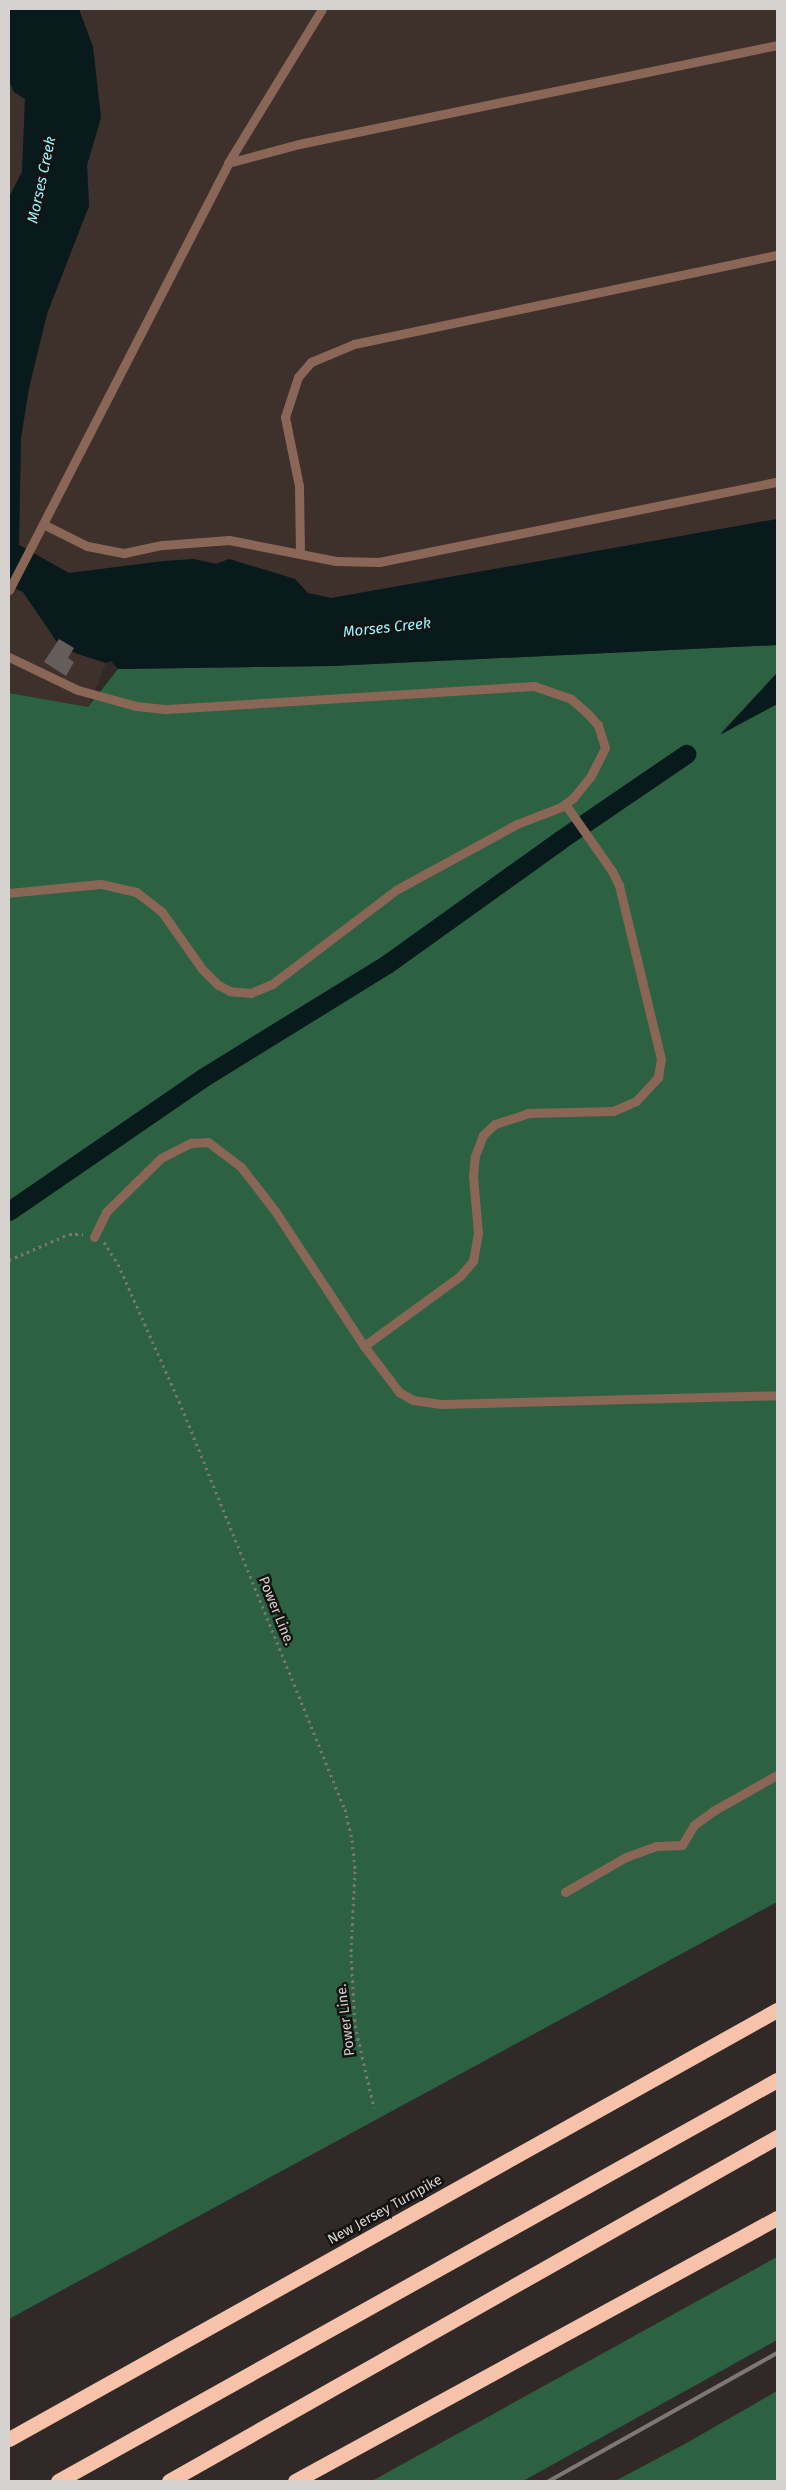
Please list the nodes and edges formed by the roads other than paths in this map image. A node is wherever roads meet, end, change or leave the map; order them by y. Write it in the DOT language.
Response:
graph roads {
  1 [pos="322,9"];
  2 [pos="777,45"];
  3 [pos="228,163"];
  4 [pos="777,255"];
  5 [pos="777,482"];
  6 [pos="43,524"];
  7 [pos="300,552"];
  8 [pos="9,590"];
  9 [pos="9,657"];
  10 [pos="565,804"];
  11 [pos="9,893"];
  12 [pos="94,1237"];
  13 [pos="364,1346"];
  14 [pos="777,1395"];
  15 [pos="777,1775"];
  16 [pos="565,1892"];
  17 [pos="777,2010"];
  18 [pos="777,2080"];
  19 [pos="777,2137"];
  20 [pos="777,2218"];
  21 [pos="9,2439"];
  22 [pos="58,2481"];
  23 [pos="170,2481"];
  24 [pos="295,2481"];
  1 -- 3 [label="lane"];
  2 -- 3 [label="lane"];
  3 -- 6 [label="lane"];
  4 -- 7 [label="lane"];
  5 -- 7 [label="lane"];
  6 -- 7 [label="lane"];
  6 -- 8 [label="lane"];
  9 -- 10 [label="lane"];
  10 -- 11 [label="lane"];
  10 -- 13 [label="lane"];
  12 -- 13 [label="lane"];
  13 -- 14 [label="lane"];
  15 -- 16 [label="lane"];
  17 -- 21 [label="highway, New Jersey Turnpike"];
  18 -- 22 [label="highway"];
  19 -- 23 [label="highway"];
  20 -- 24 [label="highway"];
}
